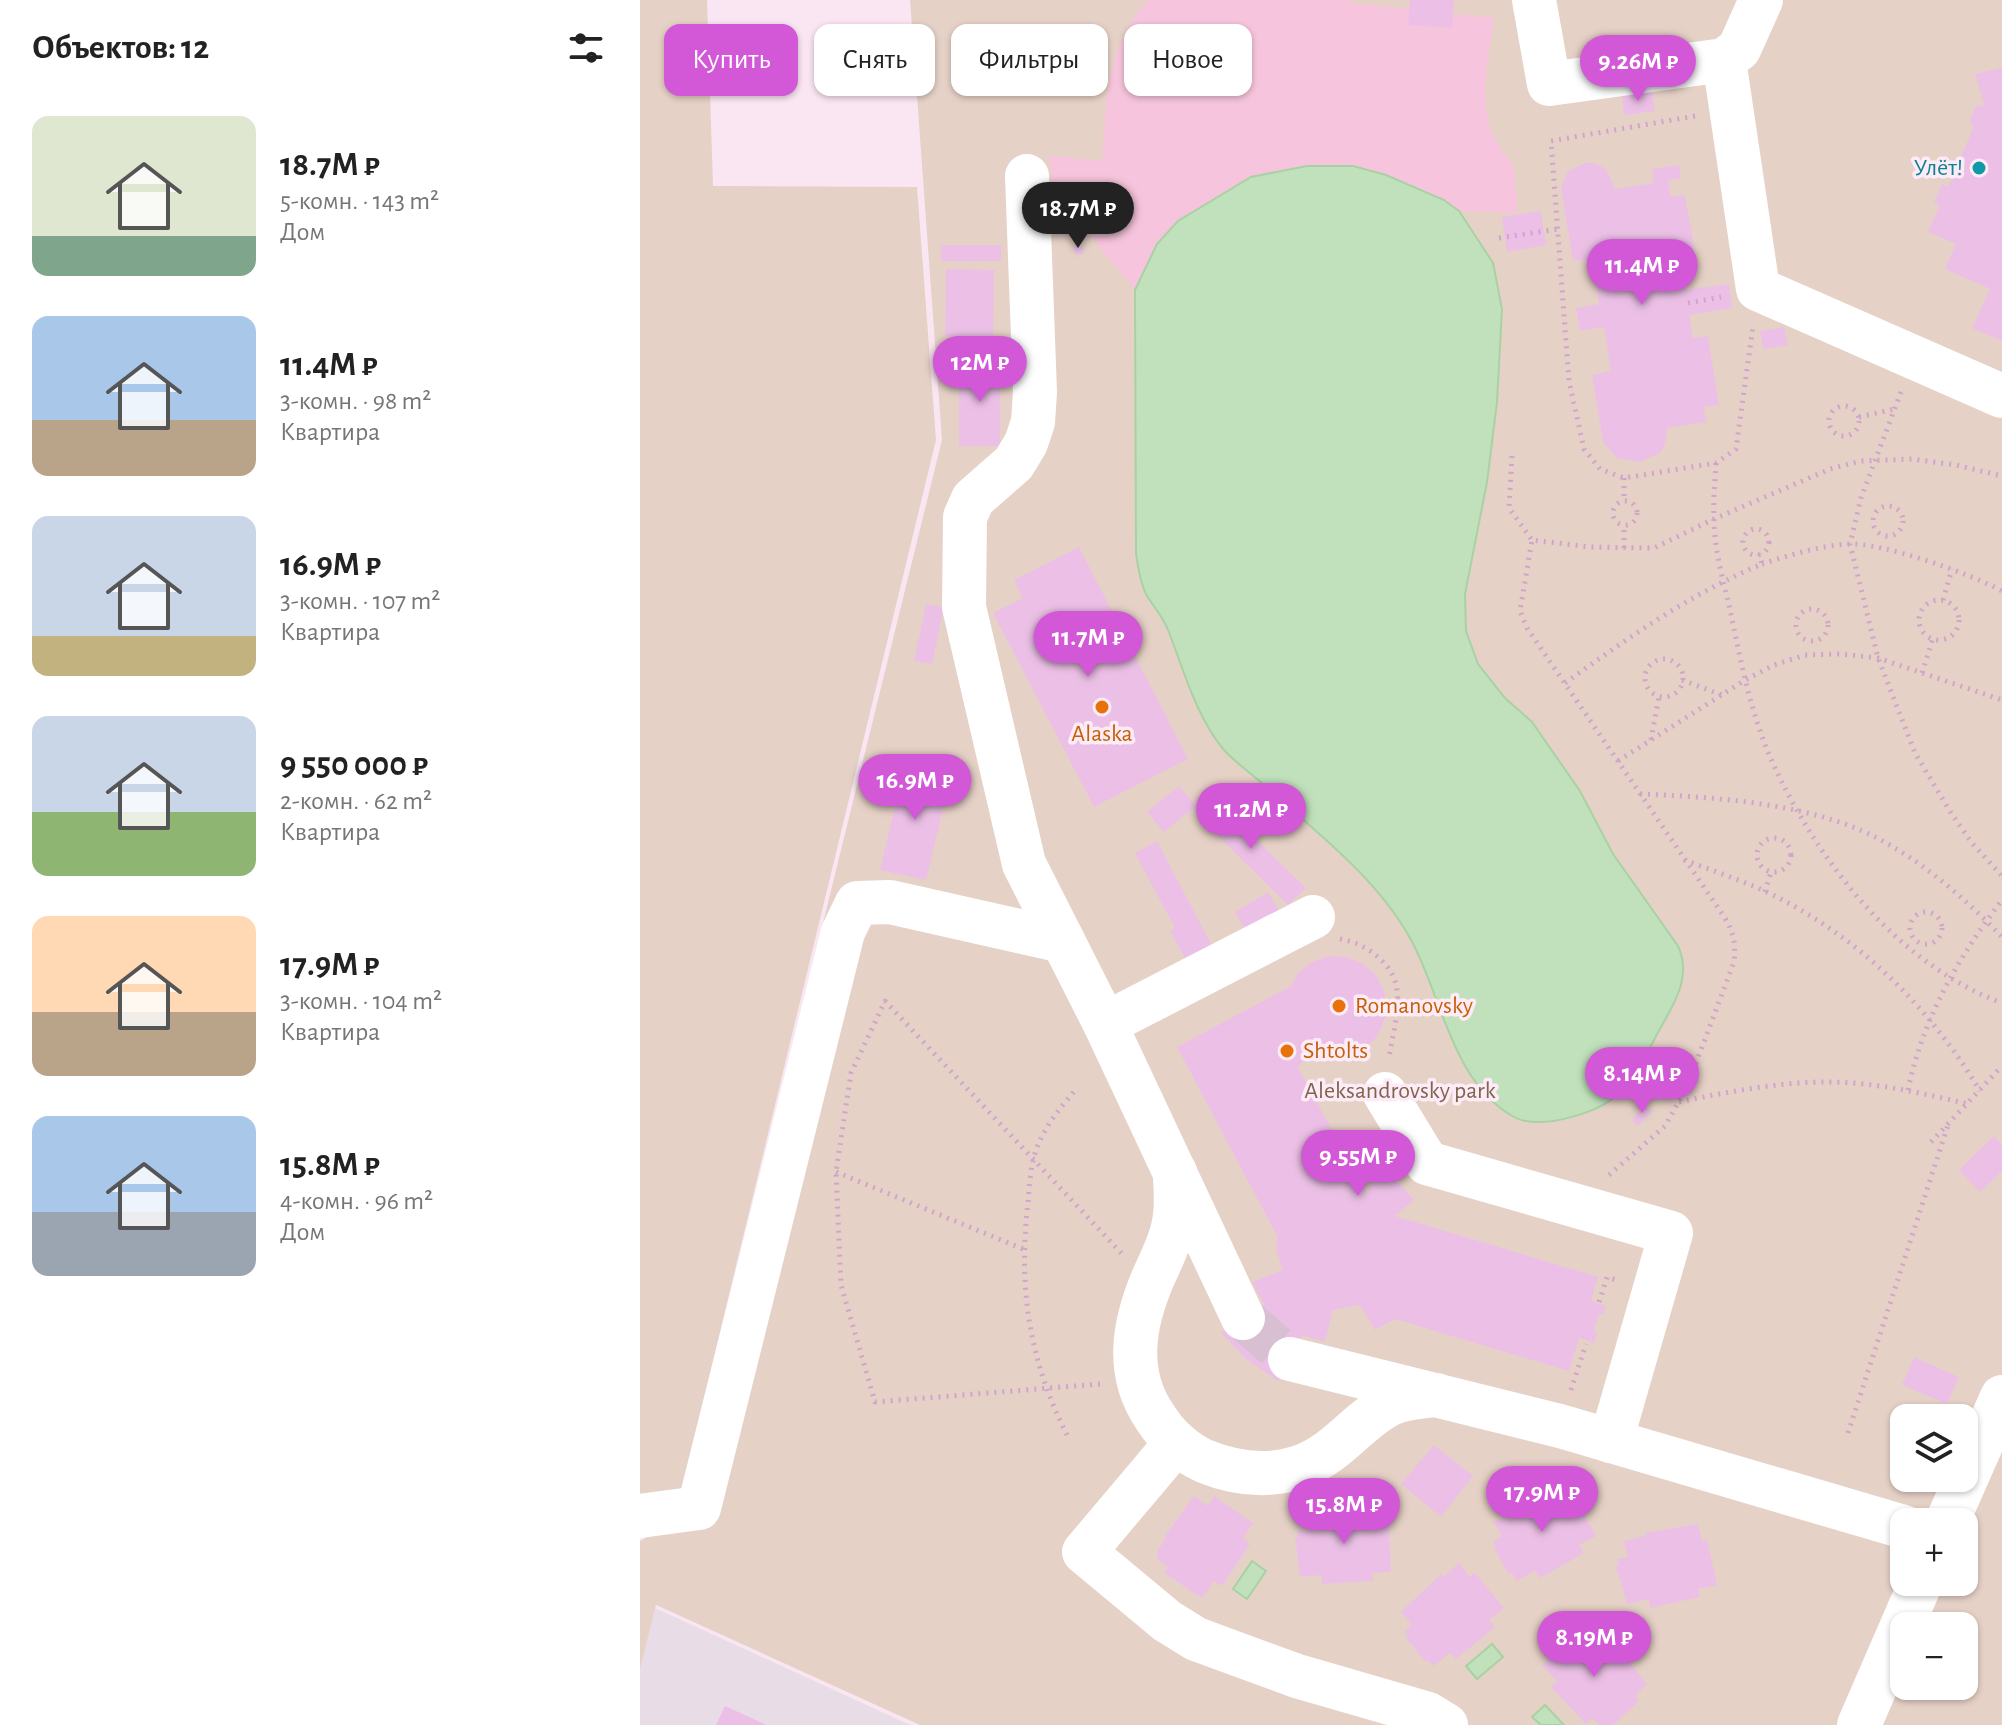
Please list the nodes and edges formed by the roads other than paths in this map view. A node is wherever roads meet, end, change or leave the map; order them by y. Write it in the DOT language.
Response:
graph roads {
  1 [pos="1534,0"];
  2 [pos="1761,0"];
  3 [pos="1724,60"];
  4 [pos="1027,176"];
  5 [pos="2002,396"];
  6 [pos="1313,917"];
  7 [pos="1063,941"];
  8 [pos="1105,1024"];
  9 [pos="1385,1094"];
  10 [pos="1175,1170"];
  11 [pos="1243,1318"];
  12 [pos="1290,1359"];
  13 [pos="1438,1395"];
  14 [pos="2002,1397"];
  15 [pos="1611,1441"];
  16 [pos="1176,1443"];
  17 [pos="1953,1508"];
  18 [pos="640,1516"];
  19 [pos="1890,1523"];
  20 [pos="1915,1596"];
  21 [pos="1446,1725"];
  22 [pos="1859,1725"];
  1 -- 3 [label="lane"];
  2 -- 3 [label="lane"];
  3 -- 5 [label="lane"];
  4 -- 7 [label="lane"];
  6 -- 8 [label="lane"];
  7 -- 8 [label="lane"];
  7 -- 18 [label="lane"];
  8 -- 10 [label="lane"];
  9 -- 15 [label="lane"];
  10 -- 11 [label="lane"];
  10 -- 16 [label="lane"];
  12 -- 13 [label="lane"];
  13 -- 15 [label="lane"];
  13 -- 16 [label="lane"];
  14 -- 17 [label="lane"];
  15 -- 19 [label="lane"];
  16 -- 21 [label="lane"];
  20 -- 22 [label="lane"];
}
